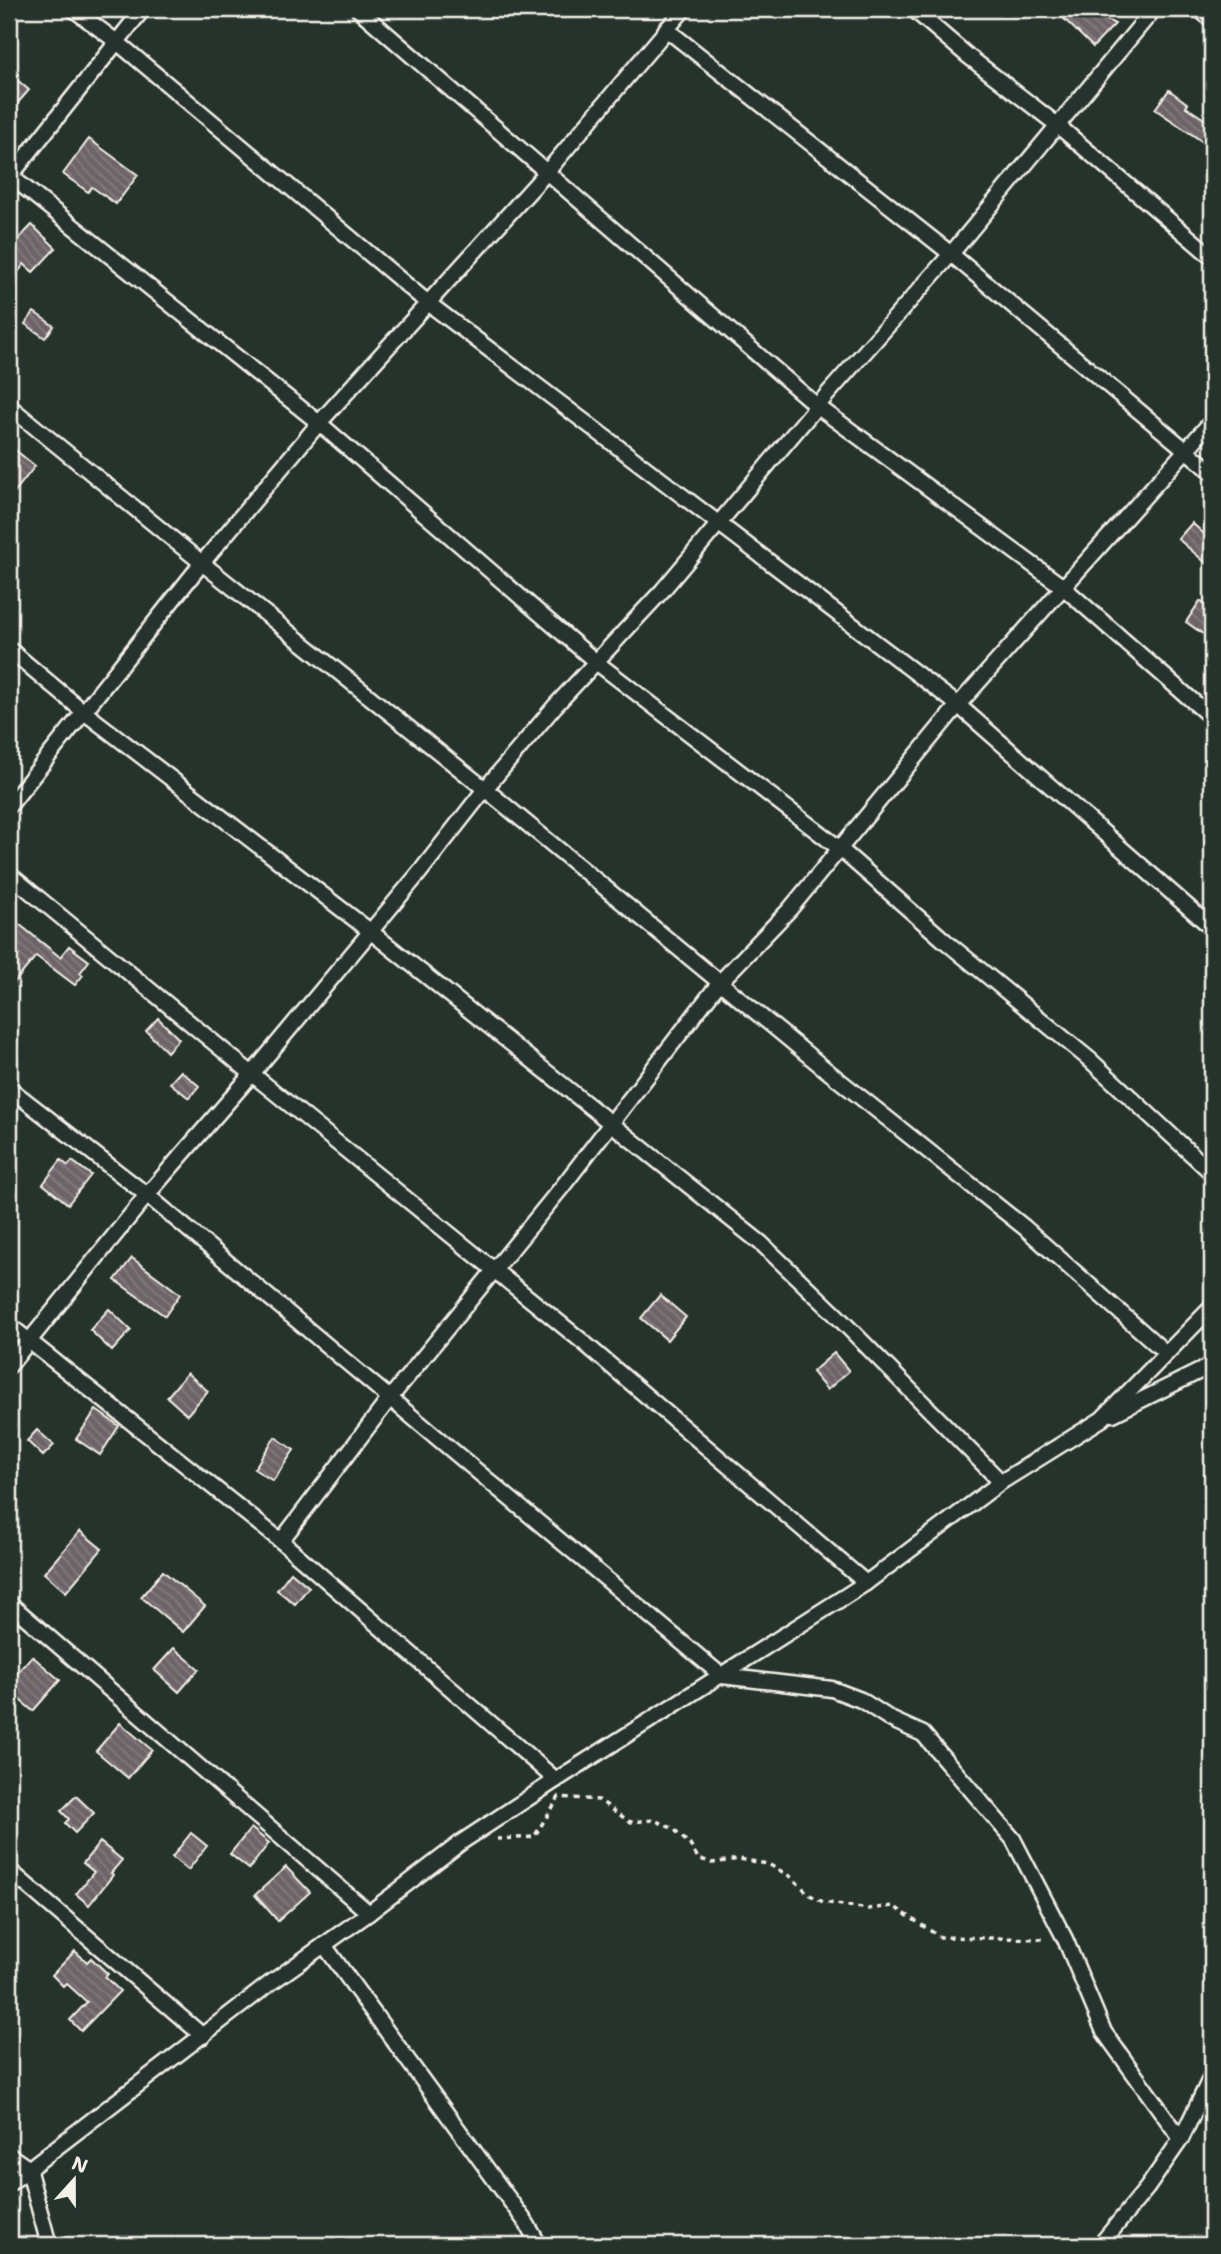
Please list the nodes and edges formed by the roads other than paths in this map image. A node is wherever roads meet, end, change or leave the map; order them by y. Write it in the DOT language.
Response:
graph roads {
  1 [pos="73,9"];
  2 [pos="143,9"];
  3 [pos="358,9"];
  4 [pos="684,9"];
  5 [pos="913,9"];
  6 [pos="1154,9"];
  7 [pos="1199,9"];
  8 [pos="1212,20"];
  9 [pos="666,29"];
  10 [pos="117,42"];
  11 [pos="1056,124"];
  12 [pos="547,173"];
  13 [pos="9,176"];
  14 [pos="951,254"];
  15 [pos="1212,257"];
  16 [pos="428,303"];
  17 [pos="9,406"];
  18 [pos="817,406"];
  19 [pos="1212,421"];
  20 [pos="319,423"];
  21 [pos="1186,452"];
  22 [pos="1212,472"];
  23 [pos="719,524"];
  24 [pos="202,563"];
  25 [pos="1063,587"];
  26 [pos="9,649"];
  27 [pos="596,662"];
  28 [pos="958,705"];
  29 [pos="84,712"];
  30 [pos="1212,718"];
  31 [pos="485,789"];
  32 [pos="9,806"];
  33 [pos="839,848"];
  34 [pos="9,874"];
  35 [pos="1212,928"];
  36 [pos="370,931"];
  37 [pos="720,982"];
  38 [pos="252,1074"];
  39 [pos="9,1088"];
  40 [pos="611,1124"];
  41 [pos="1212,1173"];
  42 [pos="148,1195"];
  43 [pos="493,1269"];
  44 [pos="1212,1307"];
  45 [pos="9,1325"];
  46 [pos="29,1342"];
  47 [pos="1166,1353"];
  48 [pos="1212,1365"];
  49 [pos="9,1366"];
  50 [pos="390,1398"];
  51 [pos="1102,1419"];
  52 [pos="1002,1482"];
  53 [pos="281,1541"];
  54 [pos="866,1583"];
  55 [pos="9,1603"];
  56 [pos="722,1676"];
  57 [pos="556,1780"];
  58 [pos="9,1870"];
  59 [pos="369,1913"];
  60 [pos="324,1945"];
  61 [pos="203,2036"];
  62 [pos="1212,2075"];
  63 [pos="1181,2139"];
  64 [pos="9,2155"];
  65 [pos="28,2168"];
  66 [pos="9,2184"];
  67 [pos="49,2245"];
  68 [pos="539,2245"];
  69 [pos="1100,2245"];
  1 -- 10 [label="street"];
  2 -- 10 [label="street"];
  3 -- 12 [label="street"];
  4 -- 9 [label="street"];
  5 -- 11 [label="street"];
  6 -- 11 [label="street"];
  7 -- 8 [label="street"];
  9 -- 12 [label="street"];
  9 -- 14 [label="street"];
  10 -- 13 [label="street"];
  10 -- 16 [label="street"];
  11 -- 14 [label="street"];
  11 -- 15 [label="street"];
  12 -- 16 [label="street"];
  12 -- 18 [label="street"];
  13 -- 20 [label="street"];
  14 -- 18 [label="street"];
  14 -- 21 [label="street"];
  16 -- 20 [label="street"];
  16 -- 23 [label="street"];
  17 -- 24 [label="street"];
  18 -- 23 [label="street"];
  18 -- 25 [label="street"];
  19 -- 21 [label="street"];
  20 -- 24 [label="street"];
  20 -- 27 [label="street"];
  21 -- 22 [label="street"];
  21 -- 25 [label="street"];
  23 -- 27 [label="street"];
  23 -- 28 [label="street"];
  24 -- 29 [label="street"];
  24 -- 31 [label="street"];
  25 -- 28 [label="street"];
  25 -- 30 [label="street"];
  26 -- 29 [label="street"];
  27 -- 31 [label="street"];
  27 -- 33 [label="street"];
  28 -- 33 [label="street"];
  28 -- 35 [label="street"];
  29 -- 32 [label="street"];
  29 -- 36 [label="street"];
  31 -- 36 [label="street"];
  31 -- 37 [label="street"];
  33 -- 37 [label="street"];
  33 -- 41 [label="street"];
  34 -- 38 [label="street"];
  36 -- 38 [label="street"];
  36 -- 40 [label="street"];
  37 -- 40 [label="street"];
  37 -- 47 [label="street"];
  38 -- 42 [label="street"];
  38 -- 43 [label="street"];
  39 -- 42 [label="street"];
  40 -- 43 [label="street"];
  40 -- 52 [label="street"];
  42 -- 46 [label="street"];
  42 -- 50 [label="street"];
  43 -- 50 [label="street"];
  43 -- 54 [label="street"];
  44 -- 47 [label="street"];
  45 -- 46 [label="street"];
  46 -- 49 [label="street"];
  46 -- 53 [label="street"];
  47 -- 51 [label="street"];
  48 -- 51 [label="street"];
  50 -- 53 [label="street"];
  50 -- 56 [label="street"];
  51 -- 52 [label="street"];
  52 -- 54 [label="street"];
  53 -- 57 [label="street"];
  54 -- 56 [label="street"];
  55 -- 59 [label="street"];
  56 -- 57 [label="street"];
  56 -- 63 [label="street"];
  57 -- 59 [label="street"];
  58 -- 61 [label="street"];
  59 -- 60 [label="street"];
  60 -- 61 [label="street"];
  60 -- 68 [label="street"];
  61 -- 65 [label="street"];
  62 -- 63 [label="street"];
  63 -- 69 [label="street"];
  64 -- 65 [label="street"];
  65 -- 66 [label="street"];
  65 -- 67 [label="street"];
}
